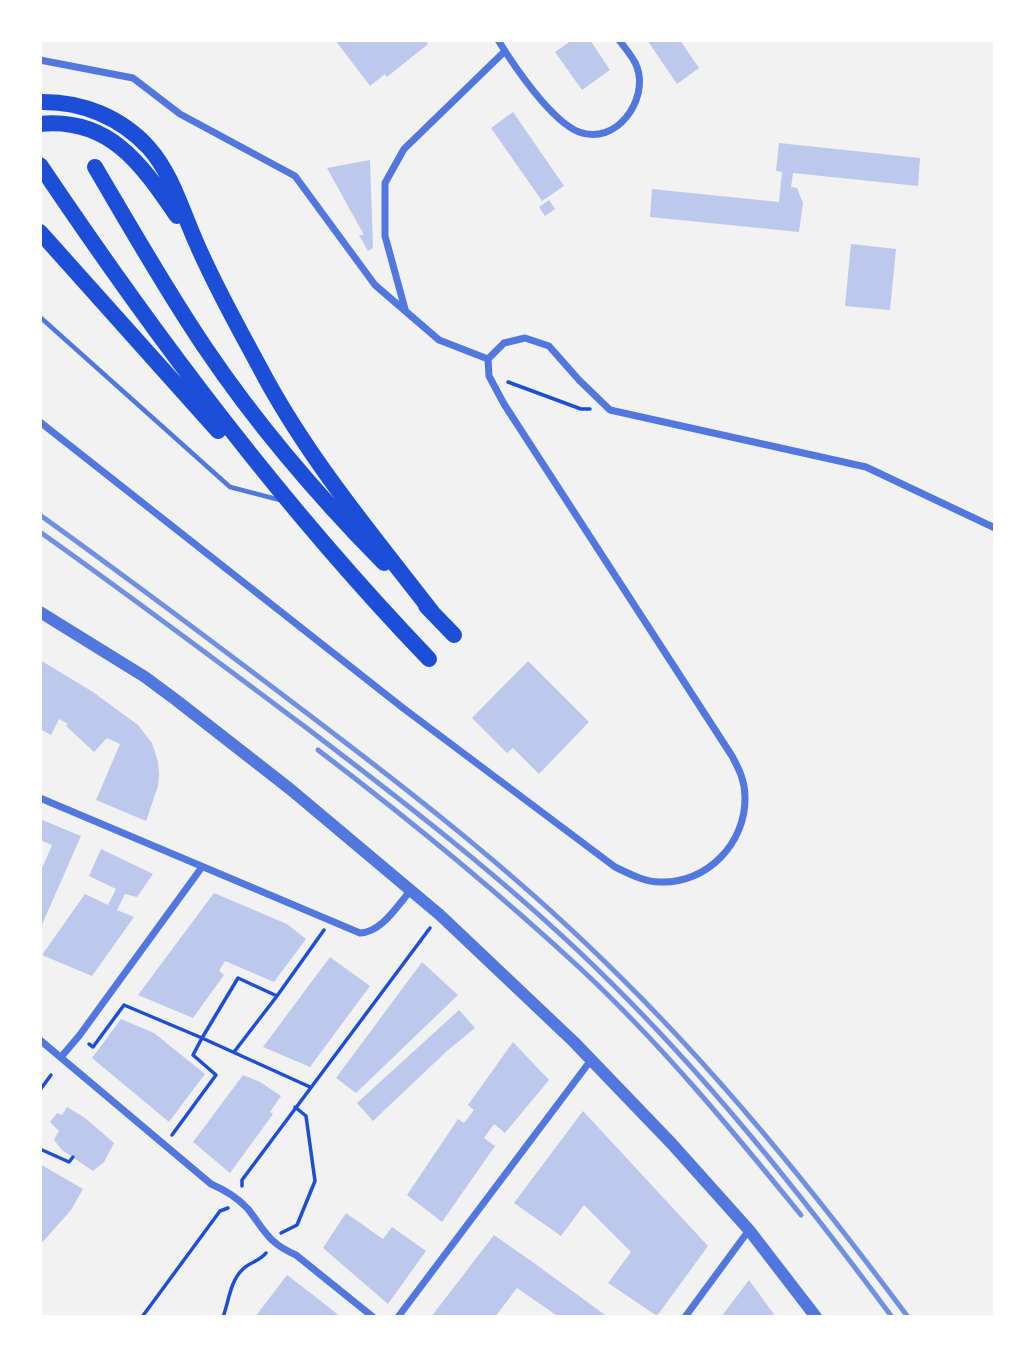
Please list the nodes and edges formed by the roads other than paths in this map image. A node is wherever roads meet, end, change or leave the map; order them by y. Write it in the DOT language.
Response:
graph roads {
  1 [pos="498,40"];
  2 [pos="619,40"];
  3 [pos="505,51"];
  4 [pos="40,60"];
  5 [pos="40,102"];
  6 [pos="40,124"];
  7 [pos="40,164"];
  8 [pos="95,167"];
  9 [pos="40,232"];
  10 [pos="196,244"];
  11 [pos="405,309"];
  12 [pos="40,317"];
  13 [pos="488,359"];
  14 [pos="40,422"];
  15 [pos="281,500"];
  16 [pos="995,528"];
  17 [pos="324,544"];
  18 [pos="40,612"];
  19 [pos="432,612"];
  20 [pos="454,635"];
  21 [pos="429,659"];
  22 [pos="40,798"];
  23 [pos="202,867"];
  24 [pos="411,890"];
  25 [pos="40,1040"];
  26 [pos="61,1057"];
  27 [pos="591,1059"];
  28 [pos="749,1230"];
  29 [pos="373,1317"];
  30 [pos="398,1317"];
  31 [pos="685,1317"];
  32 [pos="816,1317"];
  1 -- 3 [label="street"];
  2 -- 3 [label="street"];
  3 -- 11 [label="street"];
  4 -- 11 [label="street"];
  5 -- 10 [label="highway"];
  6 -- 10 [label="highway"];
  7 -- 17 [label="highway"];
  8 -- 19 [label="highway"];
  9 -- 15 [label="highway"];
  10 -- 19 [label="highway"];
  11 -- 13 [label="street"];
  12 -- 15 [label="lane"];
  13 -- 14 [label="street"];
  13 -- 16 [label="street"];
  15 -- 17 [label="highway"];
  17 -- 21 [label="highway"];
  18 -- 24 [label="street"];
  19 -- 20 [label="highway"];
  22 -- 23 [label="street"];
  23 -- 24 [label="street"];
  23 -- 26 [label="street"];
  24 -- 27 [label="street"];
  25 -- 26 [label="street"];
  26 -- 29 [label="street"];
  27 -- 28 [label="street"];
  27 -- 30 [label="street"];
  28 -- 31 [label="street"];
  28 -- 32 [label="street"];
}
